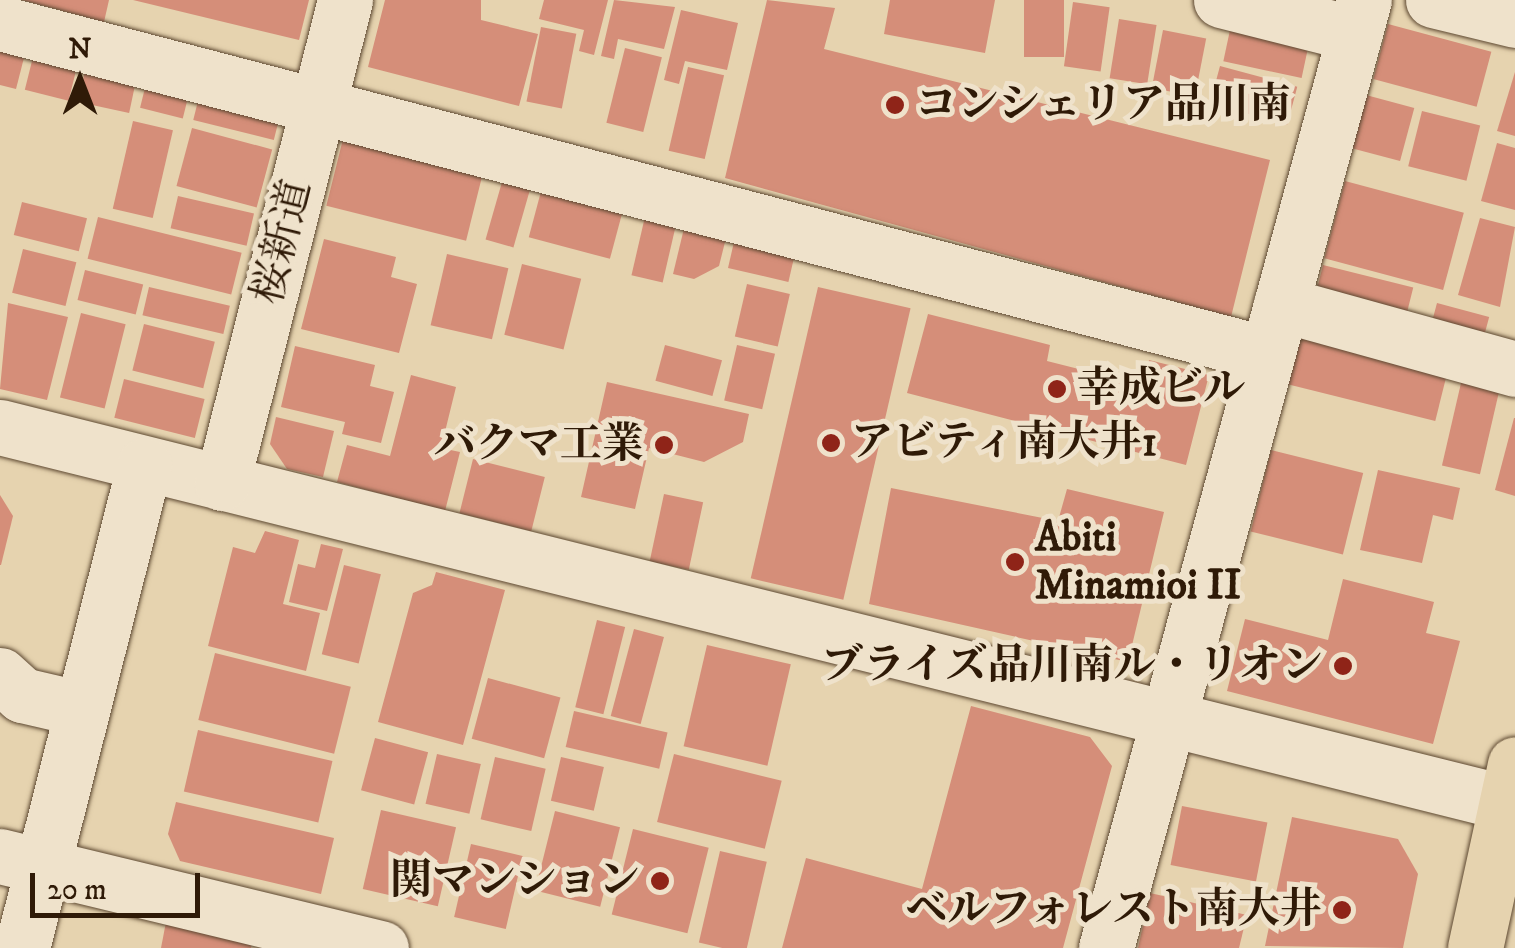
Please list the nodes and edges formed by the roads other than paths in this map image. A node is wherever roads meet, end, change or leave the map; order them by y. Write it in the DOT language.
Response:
graph roads {
  1 [pos="345,0"];
  2 [pos="1221,0"];
  3 [pos="1433,0"];
  4 [pos="1360,17"];
  5 [pos="1515,20"];
  6 [pos="0,23"];
  7 [pos="318,104"];
  8 [pos="1274,329"];
  9 [pos="1515,369"];
  10 [pos="0,427"];
  11 [pos="144,466"];
  12 [pos="222,483"];
  13 [pos="0,675"];
  14 [pos="82,709"];
  15 [pos="1166,718"];
  16 [pos="1512,791"];
  17 [pos="21,862"];
  18 [pos="284,937"];
  19 [pos="22,948"];
  20 [pos="381,948"];
  21 [pos="1106,948"];
  22 [pos="1475,948"];
  1 -- 7 [label="street, 桜新道"];
  2 -- 4 [label="street"];
  3 -- 5 [label="street"];
  4 -- 8 [label="street"];
  6 -- 7 [label="street"];
  7 -- 8 [label="street"];
  7 -- 12 [label="street, 桜新道"];
  8 -- 9 [label="street"];
  8 -- 15 [label="street"];
  10 -- 11 [label="street"];
  11 -- 12 [label="street"];
  11 -- 14 [label="street"];
  12 -- 15 [label="street"];
  13 -- 14 [label="street"];
  14 -- 17 [label="street"];
  15 -- 16 [label="street"];
  15 -- 21 [label="street"];
  16 -- 22 [label="highway"];
  17 -- 18 [label="street"];
  17 -- 19 [label="street"];
  18 -- 20 [label="street"];
}
